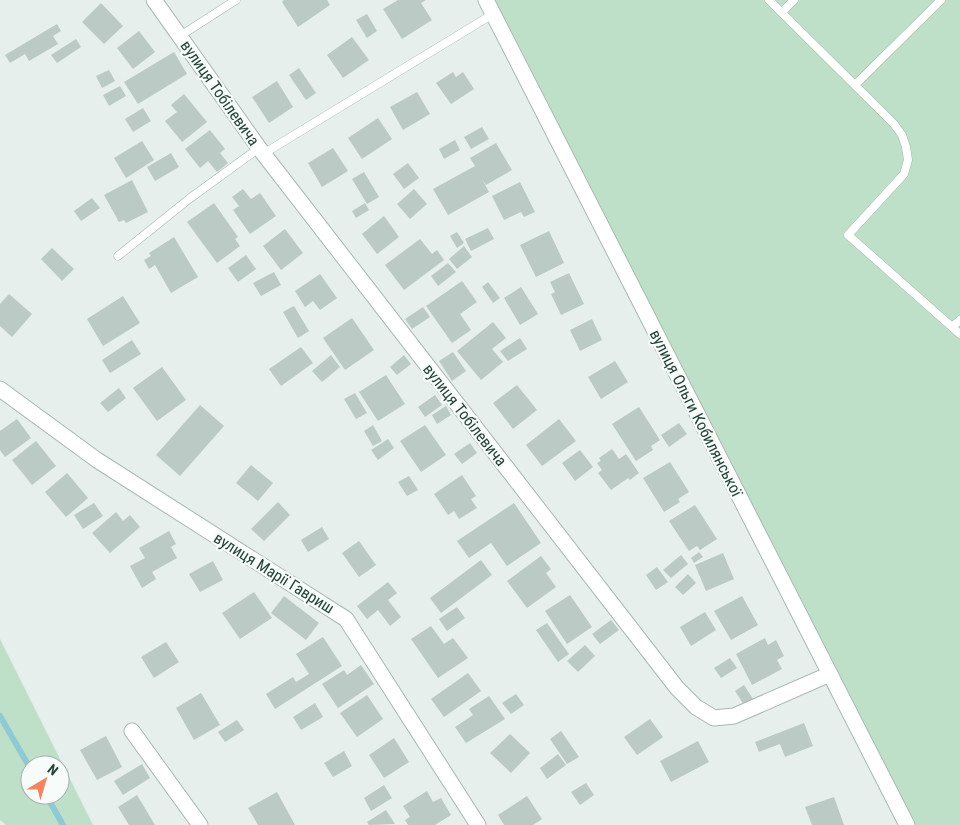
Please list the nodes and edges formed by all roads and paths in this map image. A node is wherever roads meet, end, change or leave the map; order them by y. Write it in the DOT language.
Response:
graph roads {
  1 [pos="154,0"];
  2 [pos="236,0"];
  3 [pos="486,0"];
  4 [pos="769,0"];
  5 [pos="794,0"];
  6 [pos="942,0"];
  7 [pos="782,12"];
  8 [pos="493,14"];
  9 [pos="180,36"];
  10 [pos="855,85"];
  11 [pos="261,151"];
  12 [pos="118,256"];
  13 [pos="960,320"];
  14 [pos="952,327"];
  15 [pos="960,334"];
  16 [pos="0,389"];
  17 [pos="830,674"];
  18 [pos="132,731"];
  19 [pos="200,825"];
  20 [pos="478,825"];
  21 [pos="907,825"];
  1 -- 9 [label="street, вулиця Тобілевича"];
  2 -- 9 [label="lane"];
  3 -- 8 [label="street, вулиця Ольги Кобилянської"];
  4 -- 7 [label="lane"];
  5 -- 7 [label="lane"];
  6 -- 10 [label="lane"];
  7 -- 10 [label="lane"];
  8 -- 11 [label="lane"];
  8 -- 17 [label="street, вулиця Ольги Кобилянської"];
  9 -- 11 [label="street, вулиця Тобілевича"];
  10 -- 14 [label="lane"];
  11 -- 12 [label="lane"];
  11 -- 17 [label="street, вулиця Тобілевича"];
  13 -- 14 [label="lane"];
  14 -- 15 [label="lane"];
  16 -- 20 [label="street, вулиця Марії Гавриш"];
  17 -- 21 [label="street, вулиця Ольги Кобилянської"];
  18 -- 19 [label="street"];
}
